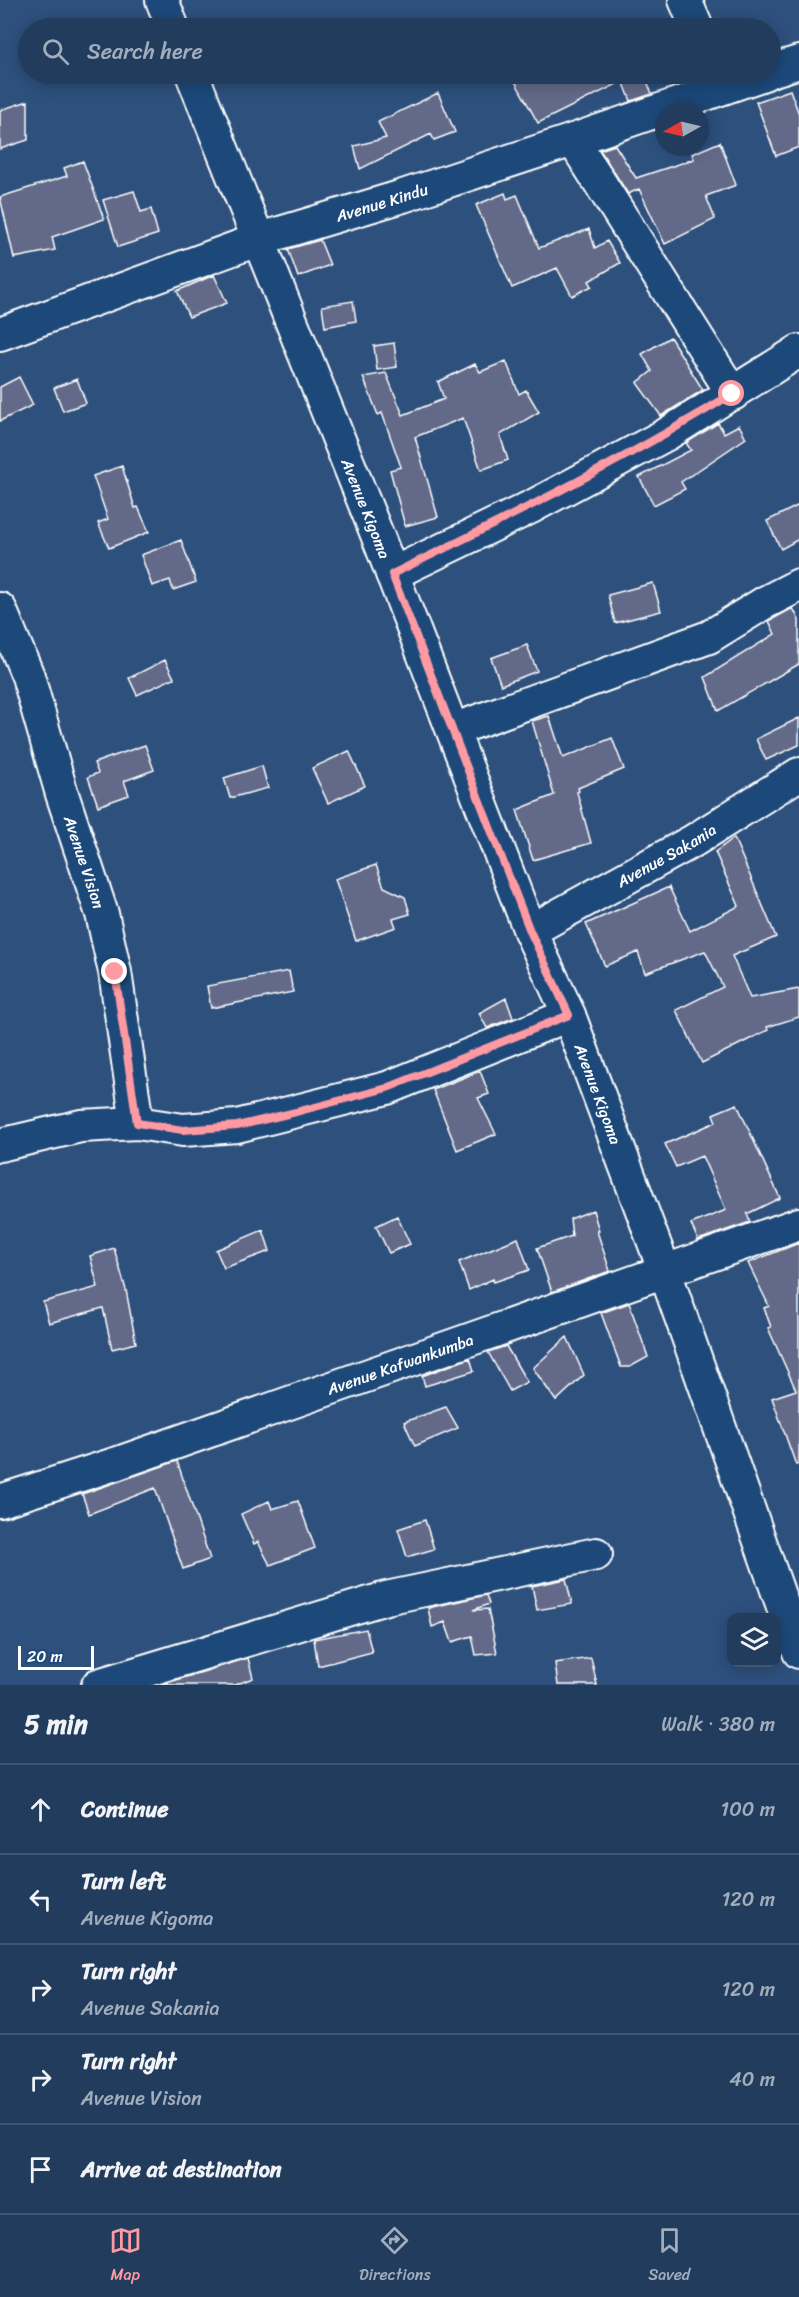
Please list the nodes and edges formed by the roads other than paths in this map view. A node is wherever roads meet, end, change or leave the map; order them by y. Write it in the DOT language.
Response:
graph roads {
  1 [pos="162,0"];
  2 [pos="685,0"];
  3 [pos="169,18"];
  4 [pos="693,18"];
  5 [pos="799,62"];
  6 [pos="781,68"];
  7 [pos="196,84"];
  8 [pos="709,84"];
  9 [pos="573,140"];
  10 [pos="260,239"];
  11 [pos="0,333"];
  12 [pos="799,351"];
  13 [pos="732,394"];
  14 [pos="392,574"];
  15 [pos="799,585"];
  16 [pos="0,609"];
  17 [pos="453,730"];
  18 [pos="799,774"];
  19 [pos="530,931"];
  20 [pos="569,1015"];
  21 [pos="137,1123"];
  22 [pos="0,1145"];
  23 [pos="799,1224"];
  24 [pos="665,1272"];
  25 [pos="0,1501"];
  26 [pos="596,1554"];
  27 [pos="799,1652"];
  28 [pos="98,1685"];
  1 -- 3 [label="street"];
  2 -- 4 [label="street"];
  5 -- 6 [label="street"];
  7 -- 10 [label="street, Avenue Kigoma"];
  8 -- 9 [label="street, Avenue Kindu"];
  9 -- 10 [label="street, Avenue Kindu"];
  9 -- 13 [label="street"];
  10 -- 11 [label="street, Avenue Kindu"];
  10 -- 14 [label="street, Avenue Kigoma"];
  12 -- 13 [label="street"];
  13 -- 14 [label="street"];
  14 -- 17 [label="street, Avenue Kigoma"];
  15 -- 17 [label="street"];
  16 -- 21 [label="street, Avenue Vision"];
  17 -- 19 [label="street, Avenue Kigoma"];
  18 -- 19 [label="street, Avenue Sakania"];
  19 -- 20 [label="street, Avenue Kigoma"];
  20 -- 21 [label="street"];
  20 -- 24 [label="street, Avenue Kigoma"];
  21 -- 22 [label="street"];
  23 -- 24 [label="street, Avenue Kafwankumba"];
  24 -- 25 [label="street, Avenue Kafwankumba"];
  24 -- 27 [label="street, Avenue Kigoma"];
  26 -- 28 [label="street"];
}
